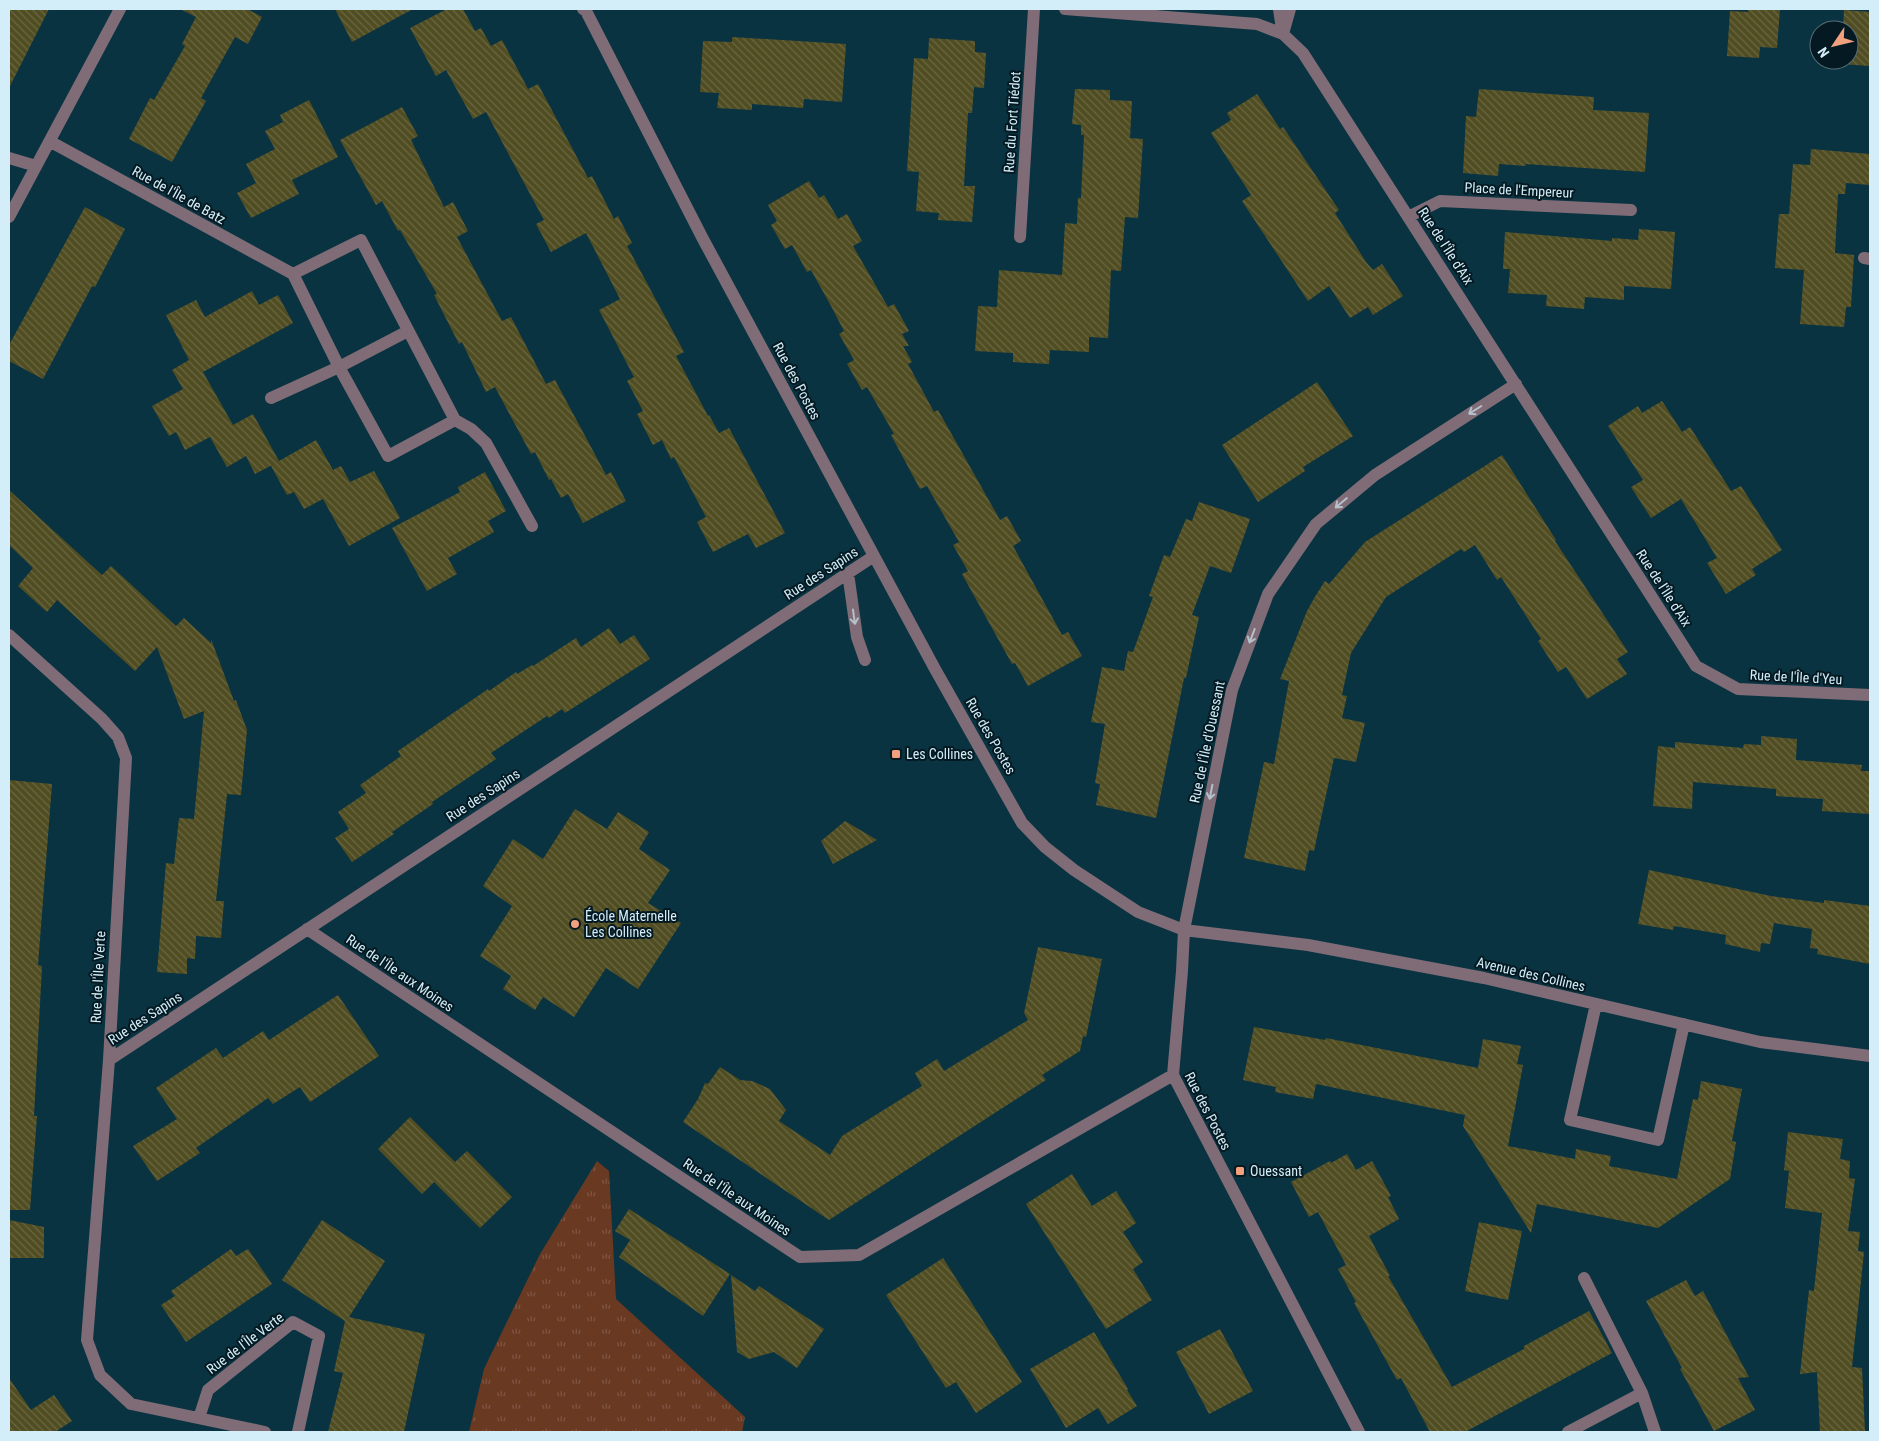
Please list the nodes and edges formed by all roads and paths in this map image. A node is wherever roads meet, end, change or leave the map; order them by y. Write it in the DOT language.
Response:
graph roads {
  1 [pos="120,9"];
  2 [pos="586,9"];
  3 [pos="1034,9"];
  4 [pos="1065,9"];
  5 [pos="1279,9"];
  6 [pos="1290,9"];
  7 [pos="1283,34"];
  8 [pos="50,142"];
  9 [pos="9,158"];
  10 [pos="36,166"];
  11 [pos="1631,210"];
  12 [pos="1410,216"];
  13 [pos="9,218"];
  14 [pos="1020,237"];
  15 [pos="293,274"];
  16 [pos="408,331"];
  17 [pos="340,367"];
  18 [pos="1516,384"];
  19 [pos="271,398"];
  20 [pos="455,420"];
  21 [pos="532,526"];
  22 [pos="874,556"];
  23 [pos="848,574"];
  24 [pos="9,635"];
  25 [pos="865,660"];
  26 [pos="1696,666"];
  27 [pos="1870,695"];
  28 [pos="308,929"];
  29 [pos="1184,930"];
  30 [pos="1596,1004"];
  31 [pos="1684,1024"];
  32 [pos="1870,1056"];
  33 [pos="109,1060"];
  34 [pos="1172,1075"];
  35 [pos="1584,1278"];
  36 [pos="1642,1392"];
  37 [pos="199,1418"];
  38 [pos="265,1432"];
  39 [pos="298,1432"];
  40 [pos="1359,1432"];
  41 [pos="1568,1432"];
  42 [pos="1655,1432"];
  1 -- 8 [label="street"];
  2 -- 22 [label="street, Rue des Postes"];
  3 -- 14 [label="street, Rue du Fort Tiédot"];
  4 -- 7 [label="street, Rue de l'Île d'Aix"];
  5 -- 7 [label="street"];
  6 -- 7 [label="street"];
  7 -- 12 [label="street, Rue de l'Île d'Aix"];
  8 -- 10 [label="street"];
  8 -- 15 [label="street, Rue de l'Île de Batz"];
  9 -- 10 [label="street"];
  10 -- 13 [label="street"];
  11 -- 12 [label="street, Place de l'Empereur"];
  12 -- 18 [label="street, Rue de l'Île d'Aix"];
  15 -- 16 [label="street"];
  15 -- 17 [label="street"];
  16 -- 17 [label="street"];
  16 -- 20 [label="street"];
  17 -- 19 [label="street"];
  17 -- 20 [label="street"];
  18 -- 26 [label="street, Rue de l'Île d'Aix"];
  18 -- 29 [label="street, Rue de l'Île d'Ouessant, one-way"];
  20 -- 21 [label="street"];
  22 -- 23 [label="street, Rue des Sapins"];
  22 -- 29 [label="street, Rue des Postes"];
  23 -- 25 [label="street, one-way"];
  23 -- 28 [label="street, Rue des Sapins"];
  24 -- 33 [label="street, Rue de l'Île Verte"];
  26 -- 27 [label="street, Rue de l'Île d'Yeu"];
  28 -- 33 [label="street, Rue des Sapins"];
  28 -- 34 [label="street, Rue de l'Île aux Moines"];
  29 -- 30 [label="street, Avenue des Collines"];
  29 -- 34 [label="street, Rue des Postes"];
  30 -- 31 [label="street, Avenue des Collines"];
  30 -- 31 [label="street"];
  31 -- 32 [label="street, Avenue des Collines"];
  33 -- 37 [label="street, Rue de l'Île Verte"];
  34 -- 40 [label="street, Rue des Postes"];
  35 -- 36 [label="street"];
  36 -- 41 [label="street"];
  36 -- 42 [label="street"];
  37 -- 38 [label="street, Rue de l'Île Verte"];
  37 -- 39 [label="street, Rue de l'Île Verte"];
}
